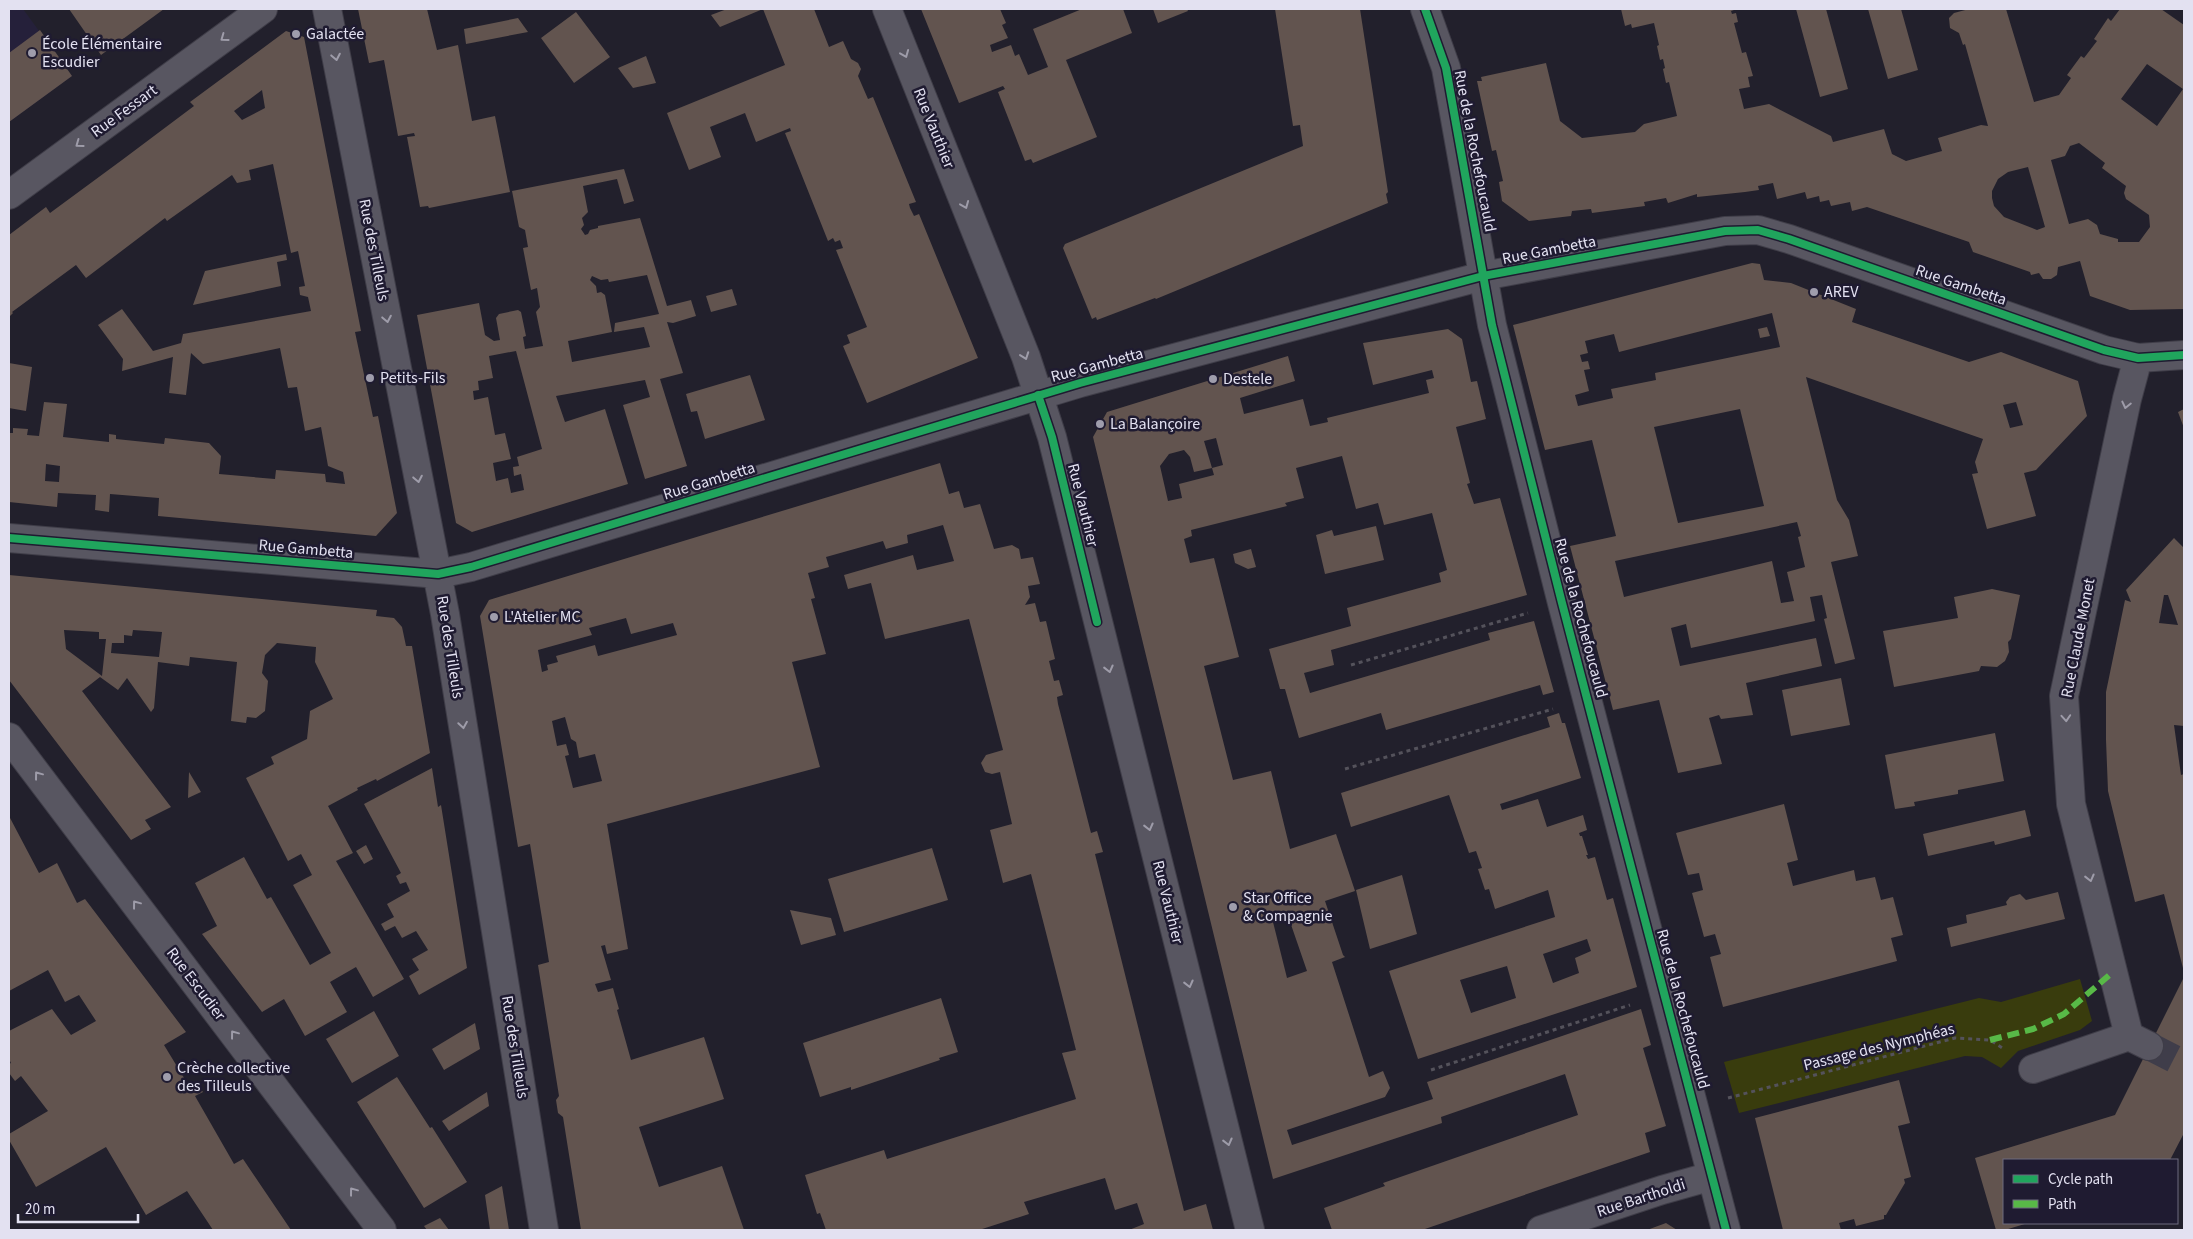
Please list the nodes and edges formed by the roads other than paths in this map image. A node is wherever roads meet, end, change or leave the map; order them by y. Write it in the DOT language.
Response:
graph roads {
  1 [pos="263,9"];
  2 [pos="327,9"];
  3 [pos="887,9"];
  4 [pos="1424,9"];
  5 [pos="9,196"];
  6 [pos="1483,276"];
  7 [pos="2184,354"];
  8 [pos="2138,358"];
  9 [pos="1038,395"];
  10 [pos="9,538"];
  11 [pos="438,574"];
  12 [pos="9,737"];
  13 [pos="2033,1069"];
  14 [pos="1712,1176"];
  15 [pos="382,1230"];
  16 [pos="544,1230"];
  17 [pos="1250,1230"];
  18 [pos="1541,1230"];
  19 [pos="1726,1230"];
  1 -- 5 [label="street, Rue Fessart, one-way"];
  2 -- 11 [label="street, Rue des Tilleuls, one-way"];
  3 -- 9 [label="street, Rue Vauthier, one-way"];
  4 -- 6 [label="street, Rue de la Rochefoucauld"];
  6 -- 8 [label="street, Rue Gambetta"];
  6 -- 9 [label="street, Rue Gambetta"];
  6 -- 14 [label="street, Rue de la Rochefoucauld"];
  7 -- 8 [label="street, Rue Gambetta"];
  8 -- 13 [label="street, Rue Claude Monet, one-way"];
  9 -- 11 [label="street, Rue Gambetta"];
  9 -- 17 [label="street, Rue Vauthier, one-way"];
  10 -- 11 [label="street, Rue Gambetta"];
  11 -- 16 [label="street, Rue des Tilleuls, one-way"];
  15 -- 12 [label="street, Rue Escudier, one-way"];
  14 -- 18 [label="street, Rue Bartholdi"];
  14 -- 19 [label="street, Rue de la Rochefoucauld"];
}
